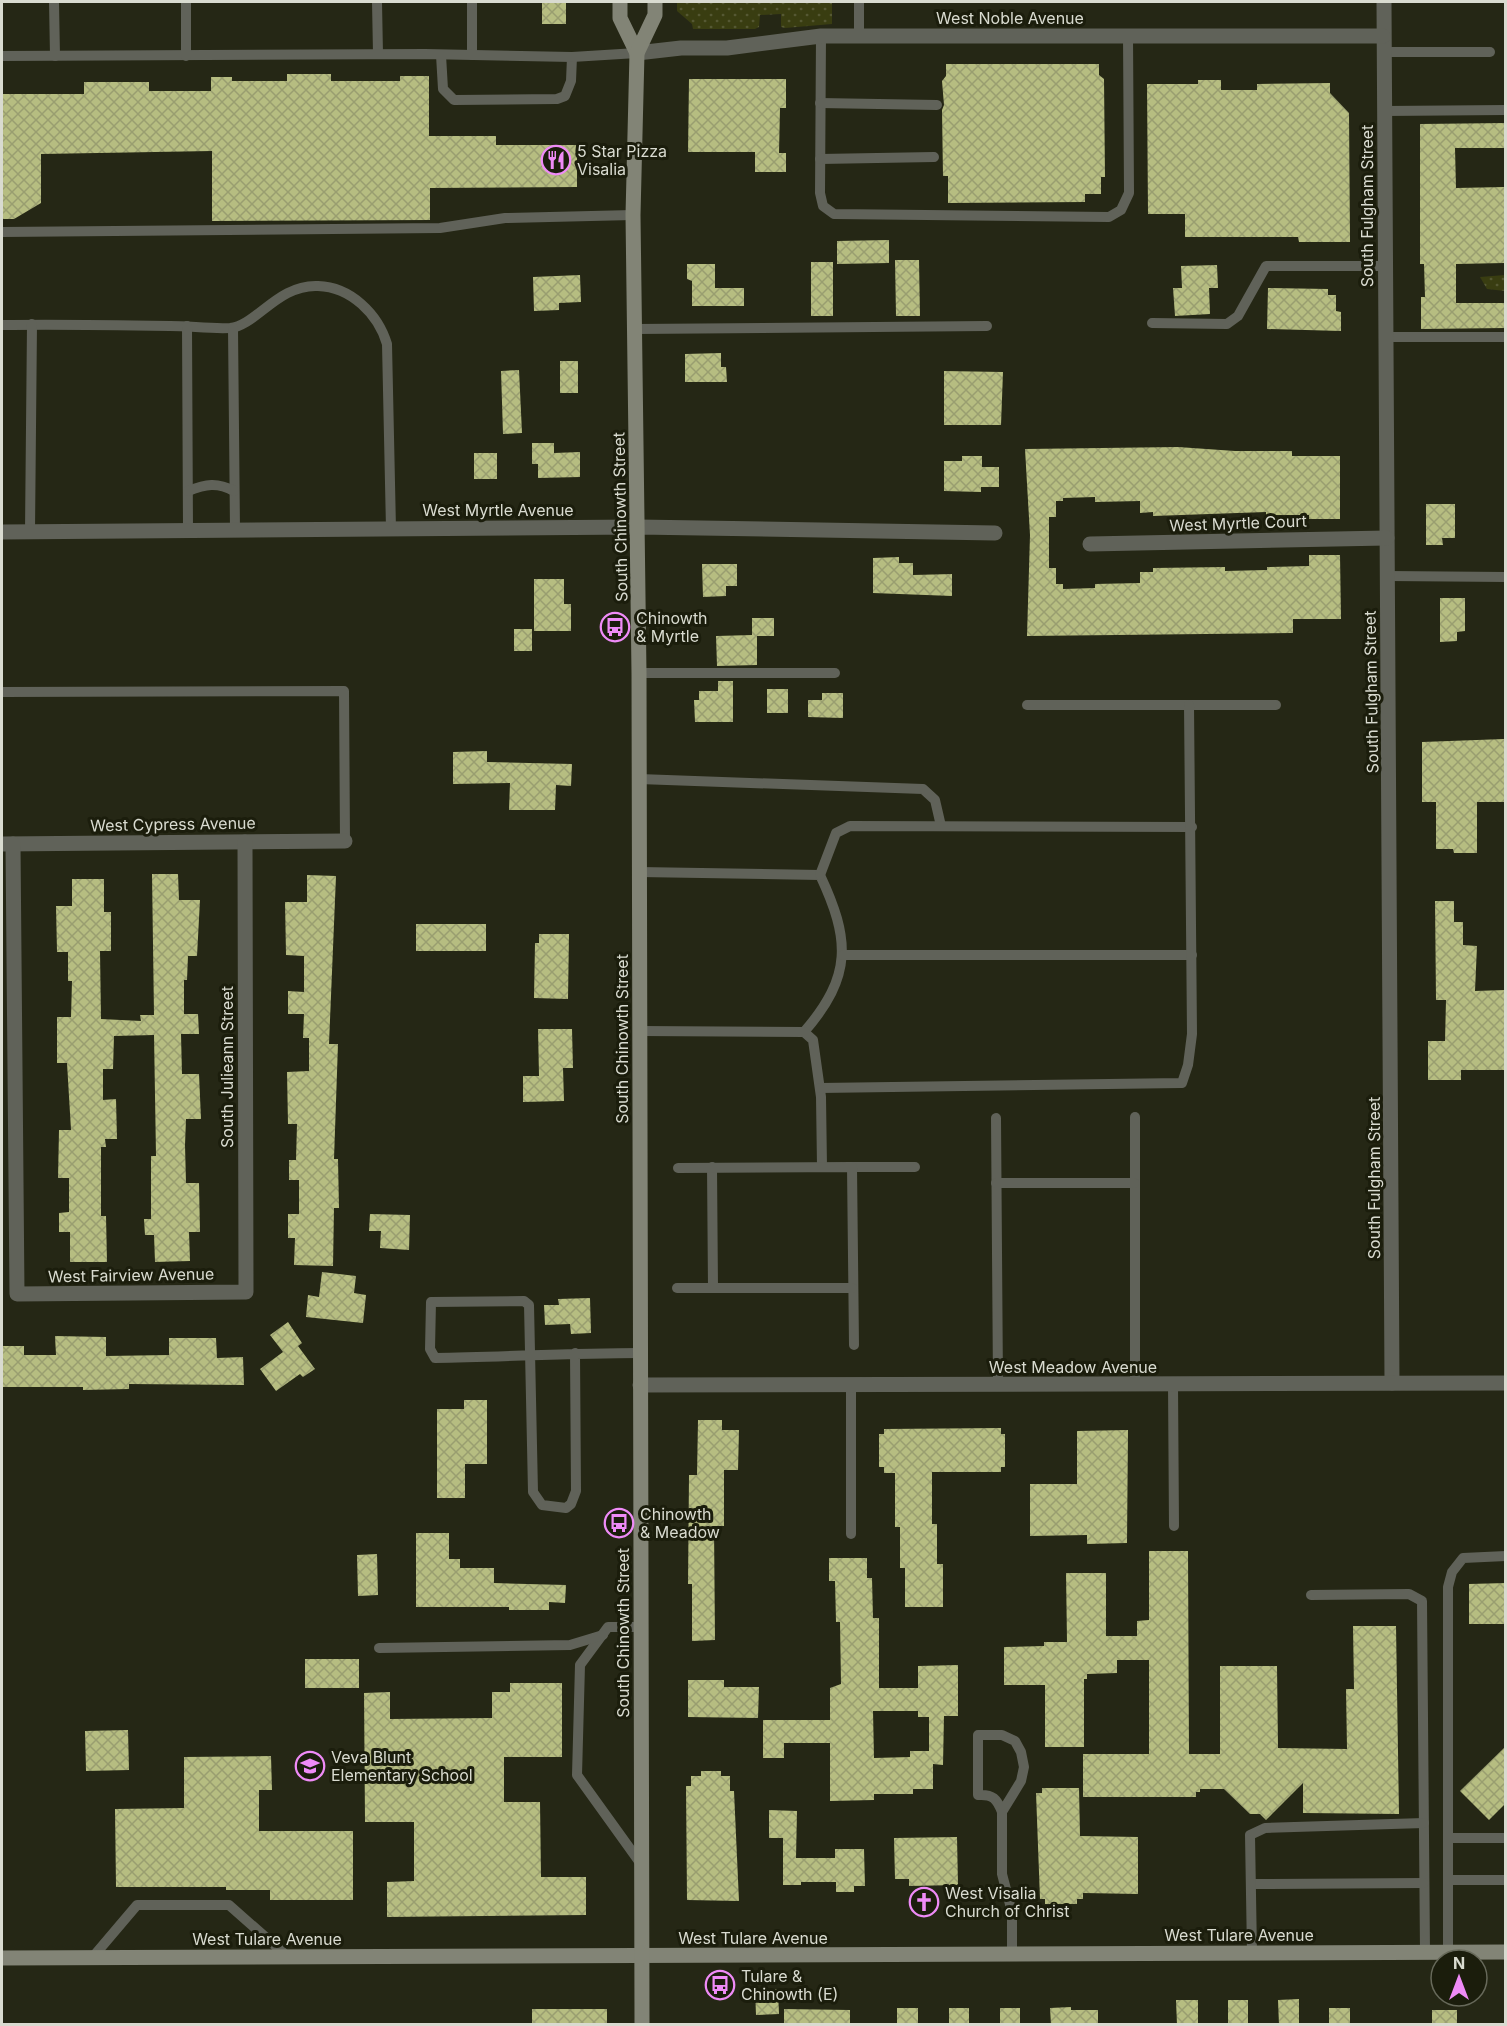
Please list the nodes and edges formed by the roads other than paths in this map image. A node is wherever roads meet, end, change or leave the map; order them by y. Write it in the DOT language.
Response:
graph roads {
  1 [pos="54,2"];
  2 [pos="186,2"];
  3 [pos="377,2"];
  4 [pos="472,2"];
  5 [pos="620,2"];
  6 [pos="655,2"];
  7 [pos="859,2"];
  8 [pos="1384,2"];
  9 [pos="820,36"];
  10 [pos="859,36"];
  11 [pos="1128,36"];
  12 [pos="1383,36"];
  13 [pos="1384,52"];
  14 [pos="1490,52"];
  15 [pos="637,53"];
  16 [pos="378,54"];
  17 [pos="441,55"];
  18 [pos="472,55"];
  19 [pos="2,56"];
  20 [pos="55,56"];
  21 [pos="186,56"];
  22 [pos="572,57"];
  23 [pos="820,104"];
  24 [pos="937,105"];
  25 [pos="1506,110"];
  26 [pos="1384,111"];
  27 [pos="934,157"];
  28 [pos="820,159"];
  29 [pos="633,215"];
  30 [pos="2,232"];
  31 [pos="1385,266"];
  32 [pos="1152,323"];
  33 [pos="32,324"];
  34 [pos="2,325"];
  35 [pos="187,326"];
  36 [pos="987,326"];
  37 [pos="233,328"];
  38 [pos="635,329"];
  39 [pos="1506,336"];
  40 [pos="1386,337"];
  41 [pos="188,491"];
  42 [pos="234,491"];
  43 [pos="638,527"];
  44 [pos="392,529"];
  45 [pos="188,530"];
  46 [pos="235,530"];
  47 [pos="30,531"];
  48 [pos="2,532"];
  49 [pos="995,533"];
  50 [pos="1387,538"];
  51 [pos="1090,544"];
  52 [pos="1388,576"];
  53 [pos="1506,577"];
  54 [pos="639,673"];
  55 [pos="835,673"];
  56 [pos="2,692"];
  57 [pos="1026,705"];
  58 [pos="1189,705"];
  59 [pos="1276,705"];
  60 [pos="639,779"];
  61 [pos="941,826"];
  62 [pos="1191,828"];
  63 [pos="345,841"];
  64 [pos="245,842"];
  65 [pos="7,844"];
  66 [pos="639,872"];
  67 [pos="819,875"];
  68 [pos="843,955"];
  69 [pos="1192,955"];
  70 [pos="640,1031"];
  71 [pos="804,1032"];
  72 [pos="820,1088"];
  73 [pos="1135,1117"];
  74 [pos="996,1118"];
  75 [pos="712,1167"];
  76 [pos="822,1167"];
  77 [pos="852,1167"];
  78 [pos="915,1167"];
  79 [pos="678,1168"];
  80 [pos="996,1183"];
  81 [pos="1134,1183"];
  82 [pos="677,1287"];
  83 [pos="713,1287"];
  84 [pos="852,1287"];
  85 [pos="246,1292"];
  86 [pos="854,1345"];
  87 [pos="575,1353"];
  88 [pos="640,1353"];
  89 [pos="531,1357"];
  90 [pos="1392,1383"];
  91 [pos="1506,1383"];
  92 [pos="1136,1384"];
  93 [pos="1173,1384"];
  94 [pos="640,1385"];
  95 [pos="998,1385"];
  96 [pos="850,1386"];
  97 [pos="1174,1526"];
  98 [pos="851,1534"];
  99 [pos="1506,1556"];
  100 [pos="1311,1595"];
  101 [pos="641,1627"];
  102 [pos="603,1635"];
  103 [pos="379,1648"];
  104 [pos="1002,1812"];
  105 [pos="1424,1823"];
  106 [pos="1448,1838"];
  107 [pos="1506,1838"];
  108 [pos="641,1864"];
  109 [pos="1448,1880"];
  110 [pos="1506,1880"];
  111 [pos="1425,1883"];
  112 [pos="1251,1884"];
  113 [pos="1448,1948"];
  114 [pos="1425,1952"];
  115 [pos="1429,1952"];
  116 [pos="1489,1952"];
  117 [pos="1506,1952"];
  118 [pos="1252,1953"];
  119 [pos="1012,1954"];
  120 [pos="641,1956"];
  121 [pos="288,1957"];
  122 [pos="2,1958"];
  123 [pos="92,1958"];
  124 [pos="642,2025"];
  1 -- 20 [label="lane"];
  2 -- 21 [label="lane"];
  3 -- 16 [label="lane"];
  4 -- 18 [label="lane"];
  5 -- 15 [label="street, South Chinowth Street"];
  6 -- 15 [label="street, South Chinowth Street"];
  7 -- 10 [label="lane"];
  8 -- 12 [label="street, South Fulgham Street"];
  9 -- 10 [label="street, West Noble Avenue"];
  9 -- 15 [label="street, West Noble Avenue"];
  9 -- 23 [label="lane"];
  10 -- 11 [label="street, West Noble Avenue"];
  11 -- 12 [label="street, West Noble Avenue"];
  11 -- 28 [label="lane"];
  12 -- 13 [label="street, South Fulgham Street"];
  13 -- 14 [label="lane"];
  13 -- 26 [label="street, South Fulgham Street"];
  15 -- 22 [label="lane"];
  15 -- 29 [label="street, South Chinowth Street"];
  16 -- 17 [label="lane"];
  16 -- 21 [label="lane"];
  17 -- 18 [label="lane"];
  17 -- 22 [label="lane"];
  18 -- 22 [label="lane"];
  19 -- 20 [label="lane"];
  20 -- 21 [label="lane"];
  23 -- 24 [label="lane"];
  23 -- 28 [label="lane"];
  25 -- 26 [label="lane"];
  26 -- 31 [label="street, South Fulgham Street"];
  27 -- 28 [label="lane"];
  29 -- 30 [label="lane"];
  29 -- 38 [label="street, South Chinowth Street"];
  31 -- 32 [label="lane"];
  31 -- 40 [label="street, South Fulgham Street"];
  33 -- 34 [label="lane"];
  33 -- 35 [label="lane"];
  33 -- 47 [label="lane"];
  35 -- 37 [label="lane"];
  35 -- 41 [label="lane"];
  36 -- 38 [label="lane"];
  37 -- 42 [label="lane"];
  37 -- 44 [label="lane"];
  38 -- 43 [label="street, South Chinowth Street"];
  39 -- 40 [label="lane"];
  40 -- 50 [label="street, South Fulgham Street"];
  41 -- 42 [label="lane"];
  41 -- 45 [label="lane"];
  42 -- 46 [label="lane"];
  43 -- 44 [label="street, West Myrtle Avenue"];
  43 -- 49 [label="street, West Myrtle Avenue"];
  43 -- 54 [label="street, South Chinowth Street"];
  44 -- 46 [label="street, West Myrtle Avenue"];
  45 -- 46 [label="street, West Myrtle Avenue"];
  45 -- 47 [label="street, West Myrtle Avenue"];
  47 -- 48 [label="street, West Myrtle Avenue"];
  50 -- 51 [label="street, West Myrtle Court"];
  50 -- 52 [label="street, South Fulgham Street"];
  52 -- 53 [label="lane"];
  52 -- 90 [label="street, South Fulgham Street"];
  54 -- 55 [label="lane"];
  54 -- 60 [label="street, South Chinowth Street"];
  56 -- 63 [label="lane"];
  57 -- 58 [label="lane"];
  58 -- 59 [label="lane"];
  58 -- 62 [label="lane"];
  60 -- 61 [label="lane"];
  60 -- 66 [label="street, South Chinowth Street"];
  61 -- 62 [label="lane"];
  61 -- 67 [label="lane"];
  62 -- 69 [label="lane"];
  63 -- 64 [label="street, West Cypress Avenue"];
  64 -- 65 [label="street, West Cypress Avenue"];
  64 -- 85 [label="street, South Julieann Street"];
  65 -- 85 [label="street, West Fairview Avenue"];
  66 -- 67 [label="lane"];
  66 -- 70 [label="street, South Chinowth Street"];
  67 -- 68 [label="lane"];
  68 -- 69 [label="lane"];
  68 -- 71 [label="lane"];
  69 -- 72 [label="lane"];
  70 -- 71 [label="lane"];
  70 -- 88 [label="street, South Chinowth Street"];
  71 -- 72 [label="lane"];
  72 -- 76 [label="lane"];
  73 -- 81 [label="lane"];
  74 -- 80 [label="lane"];
  75 -- 76 [label="lane"];
  75 -- 79 [label="lane"];
  75 -- 83 [label="lane"];
  76 -- 77 [label="lane"];
  77 -- 78 [label="lane"];
  77 -- 84 [label="lane"];
  80 -- 81 [label="lane"];
  80 -- 95 [label="lane"];
  81 -- 92 [label="lane"];
  82 -- 83 [label="lane"];
  83 -- 84 [label="lane"];
  84 -- 86 [label="lane"];
  87 -- 88 [label="lane"];
  87 -- 89 [label="lane"];
  87 -- 89 [label="lane"];
  88 -- 94 [label="street, South Chinowth Street"];
  89 -- 89 [label="lane"];
  90 -- 91 [label="street, West Meadow Avenue"];
  90 -- 93 [label="street, West Meadow Avenue"];
  92 -- 93 [label="street, West Meadow Avenue"];
  92 -- 95 [label="street, West Meadow Avenue"];
  93 -- 97 [label="lane"];
  94 -- 96 [label="street, West Meadow Avenue"];
  94 -- 101 [label="street, South Chinowth Street"];
  95 -- 96 [label="street, West Meadow Avenue"];
  96 -- 98 [label="lane"];
  99 -- 106 [label="lane"];
  100 -- 105 [label="lane"];
  101 -- 102 [label="lane"];
  101 -- 108 [label="street, South Chinowth Street"];
  102 -- 103 [label="lane"];
  102 -- 108 [label="lane"];
  104 -- 104 [label="lane"];
  104 -- 119 [label="lane"];
  105 -- 111 [label="lane"];
  105 -- 112 [label="lane"];
  106 -- 107 [label="lane"];
  106 -- 109 [label="lane"];
  108 -- 120 [label="street, South Chinowth Street"];
  109 -- 110 [label="lane"];
  109 -- 113 [label="lane"];
  111 -- 112 [label="lane"];
  111 -- 114 [label="lane"];
  112 -- 118 [label="lane"];
  114 -- 115 [label="street, West Tulare Avenue"];
  114 -- 118 [label="street, West Tulare Avenue"];
  116 -- 117 [label="street, West Tulare Avenue"];
  118 -- 119 [label="street, West Tulare Avenue"];
  119 -- 120 [label="street, West Tulare Avenue"];
  120 -- 121 [label="street, West Tulare Avenue"];
  120 -- 124 [label="street, South Chinowth Street"];
  121 -- 123 [label="street, West Tulare Avenue"];
  121 -- 123 [label="lane"];
  122 -- 123 [label="street, West Tulare Avenue"];
}
